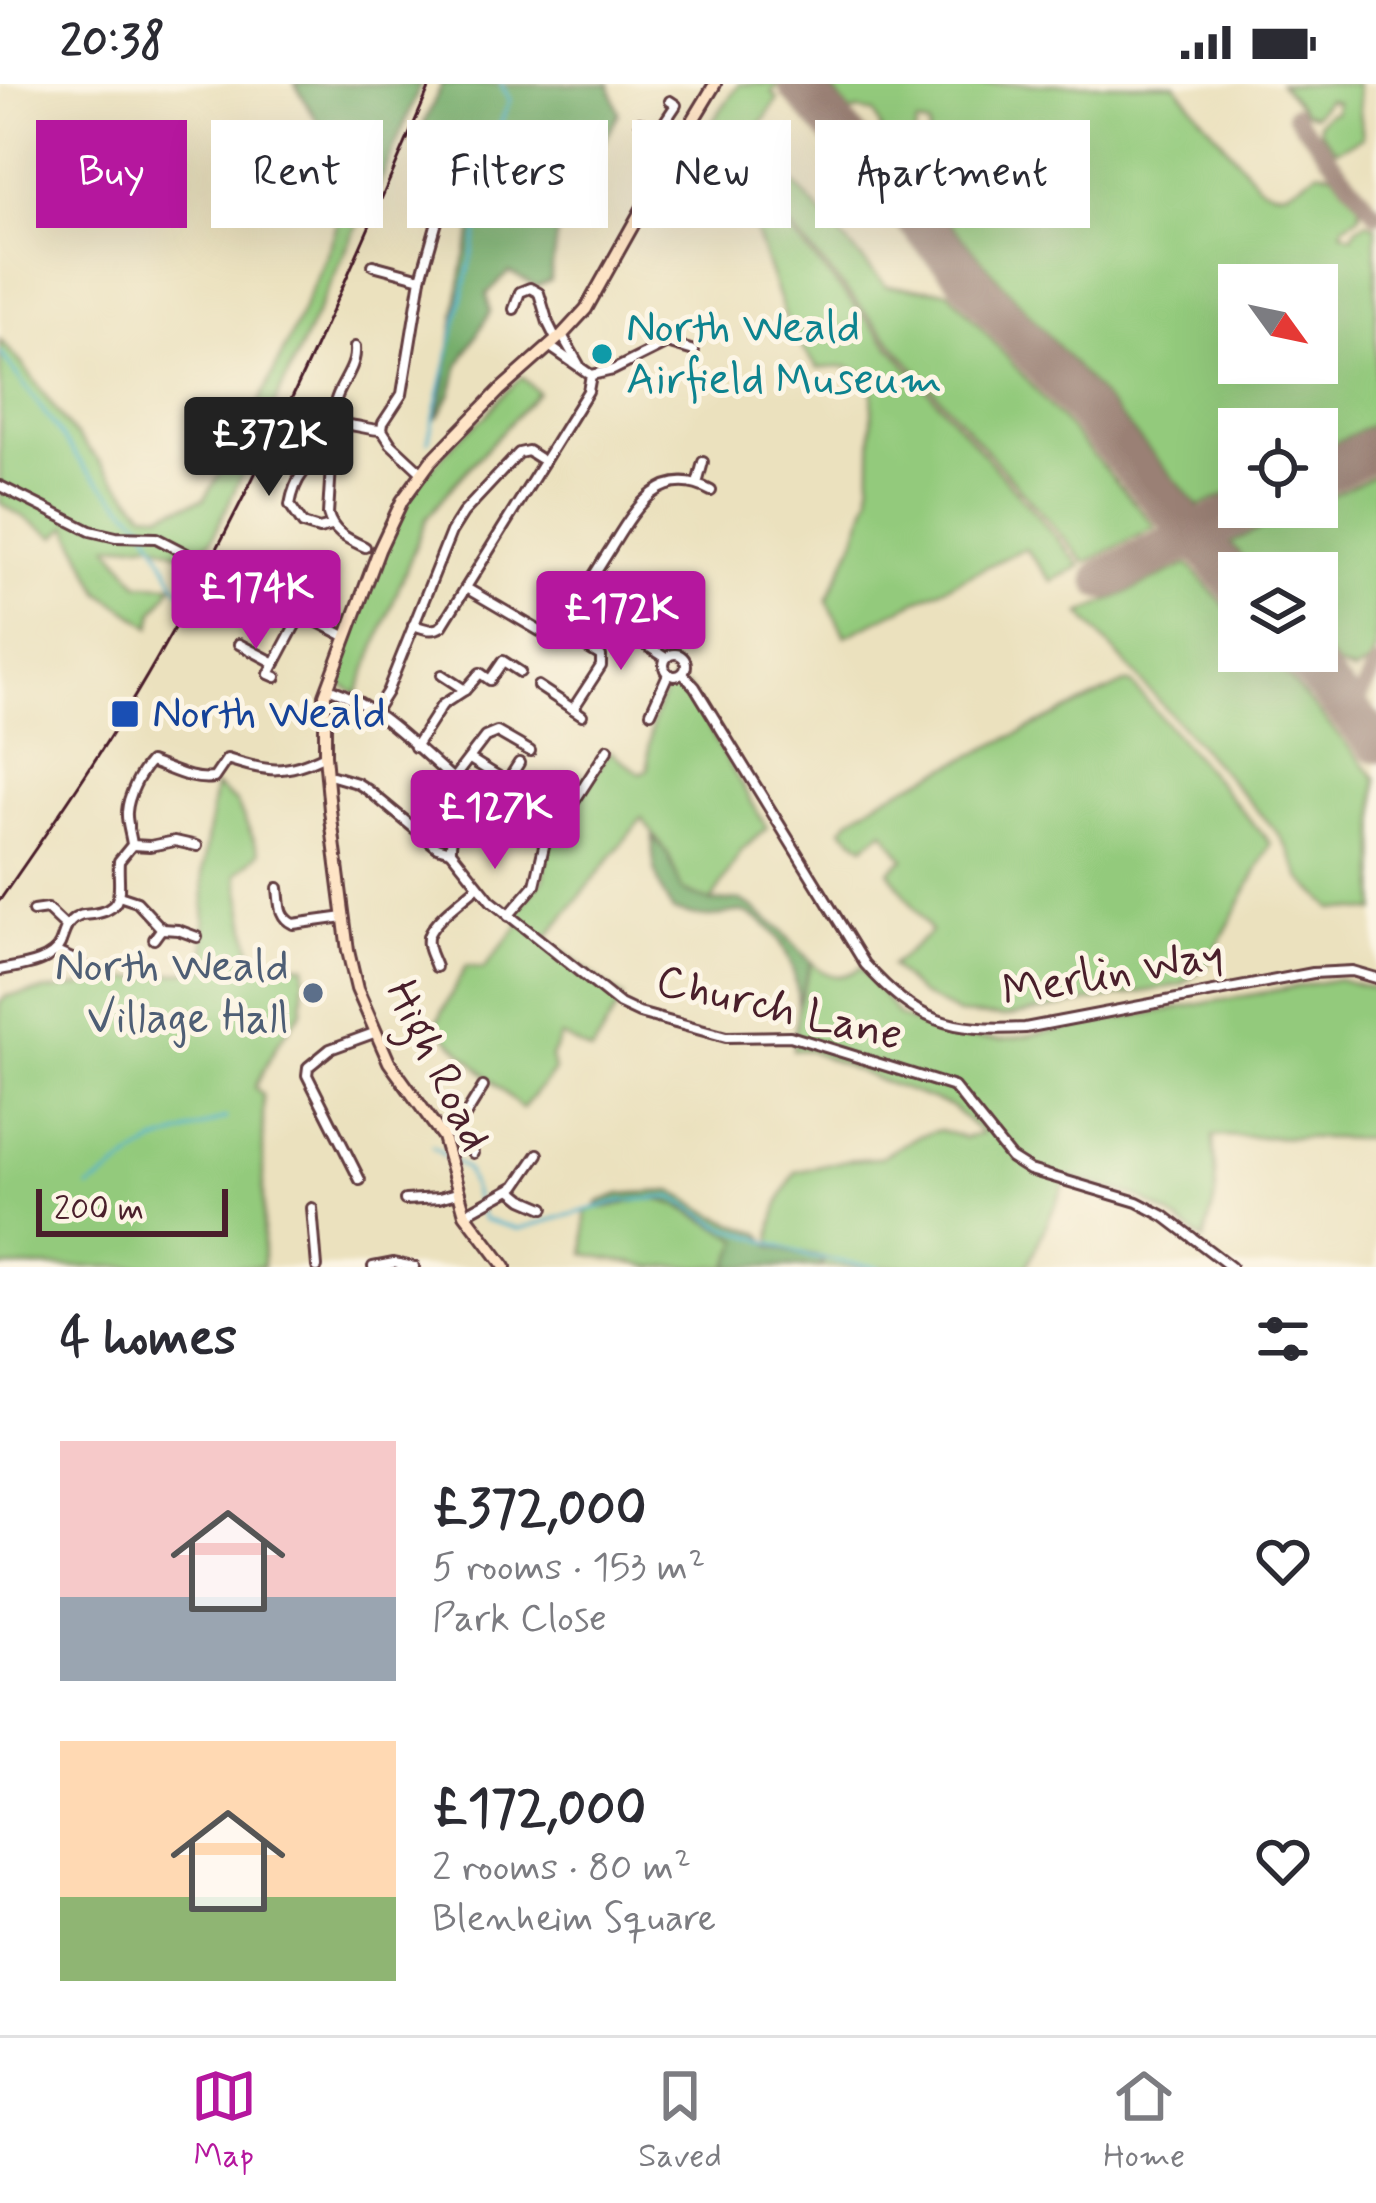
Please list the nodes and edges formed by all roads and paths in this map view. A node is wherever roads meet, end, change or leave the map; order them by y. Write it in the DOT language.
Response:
graph roads {
  1 [pos="715,84"];
  2 [pos="670,101"];
  3 [pos="666,120"];
  4 [pos="693,120"];
  5 [pos="435,228"];
  6 [pos="632,228"];
  7 [pos="374,265"];
  8 [pos="421,278"];
  9 [pos="514,309"];
  10 [pos="556,340"];
  11 [pos="355,347"];
  12 [pos="694,351"];
  13 [pos="580,367"];
  14 [pos="591,375"];
  15 [pos="339,425"];
  16 [pos="382,430"];
  17 [pos="539,458"];
  18 [pos="331,460"];
  19 [pos="703,462"];
  20 [pos="421,472"];
  21 [pos="698,484"];
  22 [pos="0,486"];
  23 [pos="711,491"];
  24 [pos="331,526"];
  25 [pos="365,547"];
  26 [pos="466,587"];
  27 [pos="578,602"];
  28 [pos="571,612"];
  29 [pos="301,614"];
  30 [pos="413,625"];
  31 [pos="345,636"];
  32 [pos="239,644"];
  33 [pos="666,658"];
  34 [pos="275,663"];
  35 [pos="520,672"];
  36 [pos="668,674"];
  37 [pos="682,674"];
  38 [pos="442,675"];
  39 [pos="276,677"];
  40 [pos="538,686"];
  41 [pos="328,688"];
  42 [pos="465,690"];
  43 [pos="375,711"];
  44 [pos="651,712"];
  45 [pos="415,747"];
  46 [pos="608,748"];
  47 [pos="530,751"];
  48 [pos="325,755"];
  49 [pos="470,759"];
  50 [pos="519,763"];
  51 [pos="333,776"];
  52 [pos="453,779"];
  53 [pos="132,844"];
  54 [pos="197,846"];
  55 [pos="451,851"];
  56 [pos="478,886"];
  57 [pos="278,889"];
  58 [pos="119,896"];
  59 [pos="33,911"];
  60 [pos="508,916"];
  61 [pos="344,917"];
  62 [pos="66,927"];
  63 [pos="162,928"];
  64 [pos="196,937"];
  65 [pos="154,939"];
  66 [pos="56,952"];
  67 [pos="81,963"];
  68 [pos="436,967"];
  69 [pos="0,970"];
  70 [pos="1376,978"];
  71 [pos="374,1033"];
  72 [pos="483,1087"];
  73 [pos="454,1129"];
  74 [pos="443,1137"];
  75 [pos="473,1153"];
  76 [pos="538,1154"];
  77 [pos="360,1180"];
  78 [pos="512,1190"];
  79 [pos="457,1193"];
  80 [pos="405,1200"];
  81 [pos="312,1208"];
  82 [pos="544,1208"];
  83 [pos="465,1214"];
  84 [pos="317,1267"];
  85 [pos="373,1267"];
  86 [pos="414,1267"];
  87 [pos="505,1267"];
  88 [pos="1231,1267"];
  1 -- 4 [label="main road, High Road"];
  2 -- 3 [label="street"];
  5 -- 8 [label="street"];
  6 -- 10 [label="main road, High Road"];
  7 -- 8 [label="street"];
  8 -- 16 [label="street"];
  9 -- 10 [label="street"];
  10 -- 13 [label="street"];
  10 -- 13 [label="street"];
  10 -- 20 [label="main road, High Road"];
  11 -- 15 [label="street"];
  12 -- 14 [label="street"];
  13 -- 14 [label="street"];
  14 -- 26 [label="street"];
  15 -- 16 [label="street"];
  15 -- 18 [label="street"];
  16 -- 20 [label="street"];
  17 -- 30 [label="street"];
  18 -- 24 [label="street"];
  18 -- 24 [label="street"];
  19 -- 21 [label="street"];
  20 -- 31 [label="main road, High Road"];
  21 -- 23 [label="street"];
  21 -- 27 [label="street"];
  22 -- 29 [label="street"];
  24 -- 25 [label="street"];
  26 -- 30 [label="street"];
  26 -- 40 [label="street"];
  27 -- 28 [label="street"];
  27 -- 33 [label="street"];
  29 -- 31 [label="street"];
  29 -- 34 [label="street"];
  30 -- 43 [label="street"];
  31 -- 41 [label="main road, High Road"];
  32 -- 34 [label="street"];
  33 -- 36 [label="street"];
  33 -- 37 [label="street"];
  34 -- 39 [label="street"];
  35 -- 42 [label="street"];
  36 -- 37 [label="street"];
  36 -- 44 [label="street"];
  37 -- 70 [label="street, Merlin Way"];
  38 -- 42 [label="street"];
  41 -- 43 [label="street"];
  41 -- 48 [label="main road, High Road"];
  42 -- 45 [label="street"];
  43 -- 45 [label="street"];
  45 -- 52 [label="street"];
  46 -- 60 [label="street"];
  47 -- 49 [label="street"];
  48 -- 53 [label="street"];
  48 -- 61 [label="main road, High Road"];
  49 -- 50 [label="street"];
  49 -- 52 [label="street"];
  51 -- 55 [label="street, Church Lane"];
  52 -- 55 [label="street"];
  53 -- 54 [label="street"];
  53 -- 58 [label="street"];
  55 -- 56 [label="street, Church Lane"];
  56 -- 60 [label="street, Church Lane"];
  56 -- 68 [label="street"];
  57 -- 61 [label="street"];
  58 -- 62 [label="street"];
  58 -- 63 [label="street"];
  59 -- 62 [label="street"];
  60 -- 88 [label="street, Church Lane"];
  61 -- 71 [label="main road, High Road"];
  62 -- 66 [label="street"];
  63 -- 64 [label="street"];
  63 -- 65 [label="street"];
  66 -- 67 [label="street"];
  66 -- 69 [label="street"];
  71 -- 74 [label="main road, High Road"];
  71 -- 77 [label="street"];
  72 -- 73 [label="street"];
  73 -- 74 [label="street"];
  73 -- 75 [label="street"];
  74 -- 79 [label="main road, High Road"];
  76 -- 78 [label="street"];
  78 -- 82 [label="street"];
  78 -- 83 [label="street"];
  79 -- 80 [label="street"];
  79 -- 83 [label="main road, High Road"];
  81 -- 84 [label="street"];
  83 -- 87 [label="main road, High Road"];
  85 -- 86 [label="street"];
}
